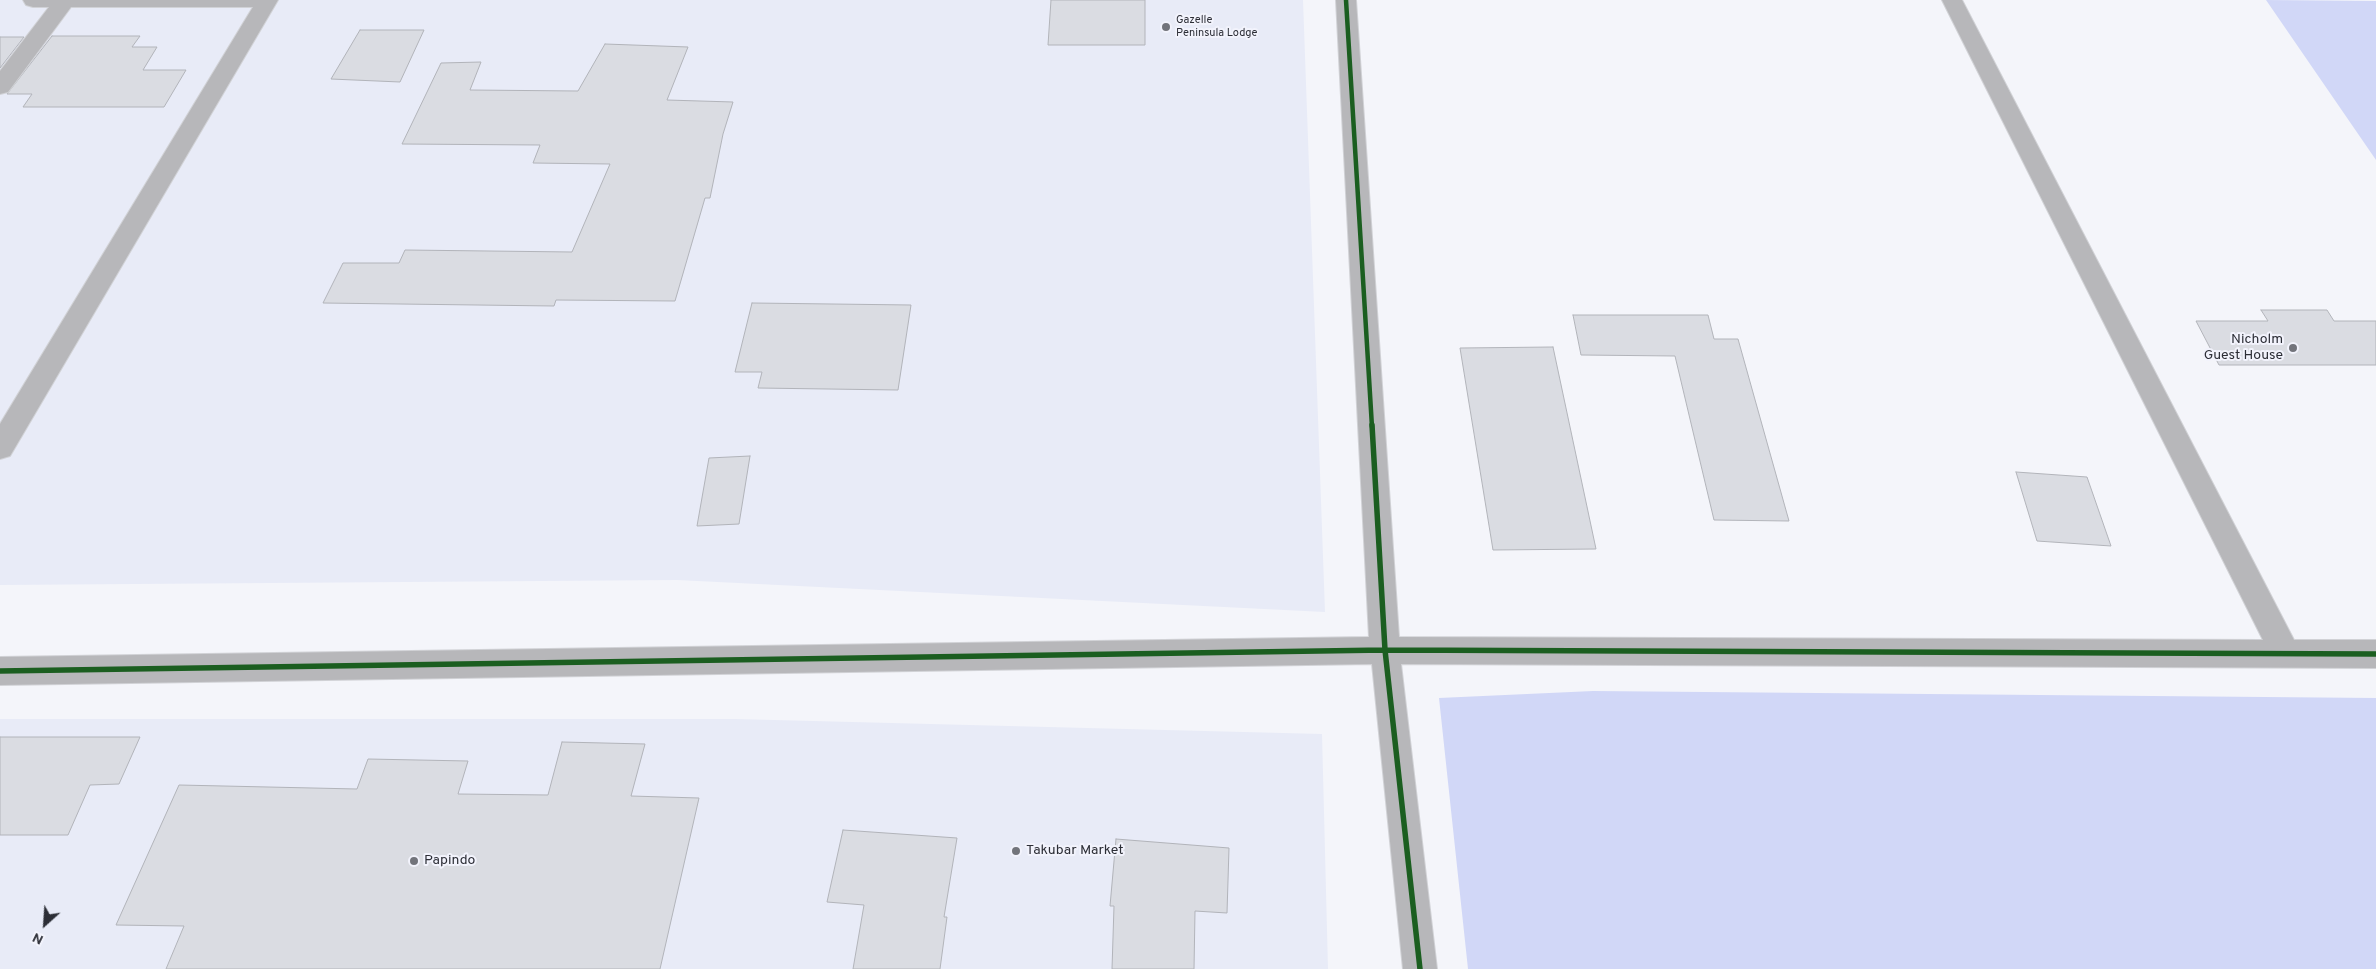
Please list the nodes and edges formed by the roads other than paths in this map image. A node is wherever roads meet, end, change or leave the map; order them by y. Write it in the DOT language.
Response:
graph roads {
  1 [pos="33,0"];
  2 [pos="64,0"];
  3 [pos="268,0"];
  4 [pos="1346,0"];
  5 [pos="1952,0"];
  6 [pos="0,87"];
  7 [pos="0,448"];
  8 [pos="1385,650"];
  9 [pos="2285,653"];
  10 [pos="2376,654"];
  11 [pos="0,671"];
  12 [pos="1420,969"];
  1 -- 2 [label="street"];
  2 -- 3 [label="street"];
  2 -- 6 [label="street"];
  3 -- 7 [label="street"];
  4 -- 8 [label="street"];
  5 -- 9 [label="street"];
  8 -- 9 [label="street"];
  8 -- 11 [label="street"];
  8 -- 12 [label="street"];
  9 -- 10 [label="street"];
}
